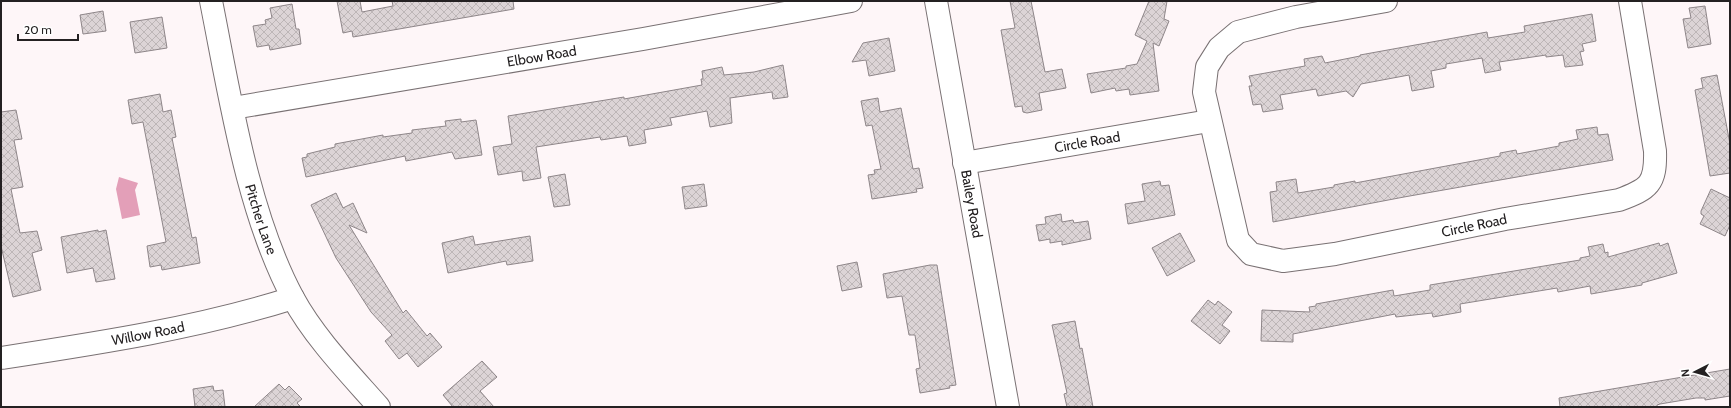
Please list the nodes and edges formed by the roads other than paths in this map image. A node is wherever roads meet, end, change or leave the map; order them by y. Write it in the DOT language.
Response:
graph roads {
  1 [pos="211,1"];
  2 [pos="851,1"];
  3 [pos="936,1"];
  4 [pos="1386,1"];
  5 [pos="1630,1"];
  6 [pos="233,108"];
  7 [pos="1209,121"];
  8 [pos="964,163"];
  9 [pos="293,298"];
  10 [pos="1,358"];
  11 [pos="379,407"];
  12 [pos="1008,407"];
  1 -- 6 [label="street, Pitcher Lane"];
  2 -- 6 [label="street, Elbow Road"];
  3 -- 8 [label="street, Bailey Road"];
  4 -- 7 [label="street, Circle Road"];
  5 -- 7 [label="street, Circle Road"];
  6 -- 9 [label="street, Pitcher Lane"];
  7 -- 8 [label="street, Circle Road"];
  8 -- 12 [label="street, Bailey Road"];
  9 -- 10 [label="street, Willow Road"];
  9 -- 11 [label="street, Pitcher Lane"];
}
